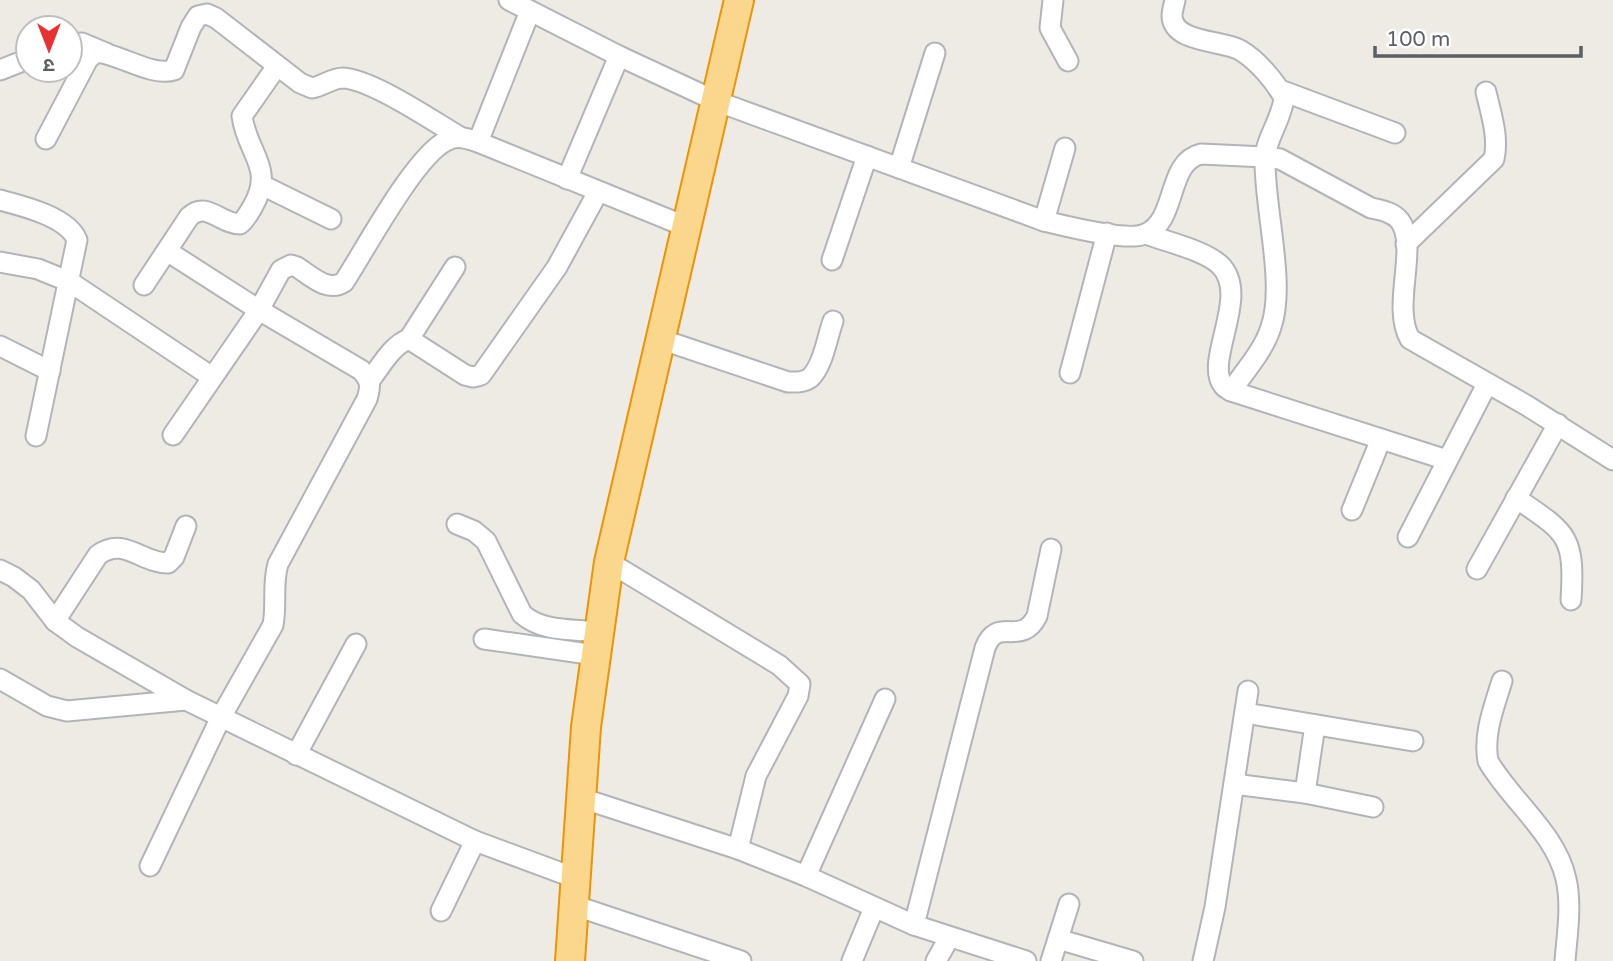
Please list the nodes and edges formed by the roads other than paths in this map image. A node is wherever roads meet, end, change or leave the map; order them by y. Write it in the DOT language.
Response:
graph roads {
  1 [pos="509,0"];
  2 [pos="739,0"];
  3 [pos="1052,0"];
  4 [pos="1175,0"];
  5 [pos="210,7"];
  6 [pos="530,11"];
  7 [pos="84,44"];
  8 [pos="106,53"];
  9 [pos="935,53"];
  10 [pos="619,56"];
  11 [pos="1068,61"];
  12 [pos="277,66"];
  13 [pos="1280,90"];
  14 [pos="1486,92"];
  15 [pos="716,101"];
  16 [pos="1395,134"];
  17 [pos="46,139"];
  18 [pos="469,139"];
  19 [pos="1065,148"];
  20 [pos="867,156"];
  21 [pos="1265,157"];
  22 [pos="899,168"];
  23 [pos="567,179"];
  24 [pos="262,184"];
  25 [pos="598,192"];
  26 [pos="0,200"];
  27 [pos="331,219"];
  28 [pos="1044,221"];
  29 [pos="687,227"];
  30 [pos="1107,233"];
  31 [pos="1146,234"];
  32 [pos="1406,244"];
  33 [pos="167,251"];
  34 [pos="832,260"];
  35 [pos="0,262"];
  36 [pos="455,267"];
  37 [pos="70,282"];
  38 [pos="144,285"];
  39 [pos="259,310"];
  40 [pos="833,321"];
  41 [pos="409,339"];
  42 [pos="660,339"];
  43 [pos="0,346"];
  44 [pos="51,371"];
  45 [pos="1070,373"];
  46 [pos="212,377"];
  47 [pos="370,380"];
  48 [pos="1487,384"];
  49 [pos="1231,391"];
  50 [pos="1558,424"];
  51 [pos="173,435"];
  52 [pos="36,436"];
  53 [pos="1381,439"];
  54 [pos="1447,460"];
  55 [pos="1613,460"];
  56 [pos="1516,498"];
  57 [pos="1352,510"];
  58 [pos="457,524"];
  59 [pos="186,526"];
  60 [pos="1408,537"];
  61 [pos="1051,549"];
  62 [pos="608,562"];
  63 [pos="1477,569"];
  64 [pos="0,570"];
  65 [pos="1571,600"];
  66 [pos="55,621"];
  67 [pos="484,639"];
  68 [pos="356,644"];
  69 [pos="596,644"];
  70 [pos="0,679"];
  71 [pos="1502,681"];
  72 [pos="1248,691"];
  73 [pos="885,699"];
  74 [pos="186,700"];
  75 [pos="1245,713"];
  76 [pos="221,717"];
  77 [pos="1315,725"];
  78 [pos="1413,741"];
  79 [pos="296,755"];
  80 [pos="1234,784"];
  81 [pos="1305,793"];
  82 [pos="581,798"];
  83 [pos="1373,807"];
  84 [pos="475,841"];
  85 [pos="738,849"];
  86 [pos="150,866"];
  87 [pos="806,876"];
  88 [pos="574,891"];
  89 [pos="1069,904"];
  90 [pos="874,908"];
  91 [pos="441,911"];
  92 [pos="914,925"];
  93 [pos="949,938"];
  94 [pos="1058,939"];
  95 [pos="720,958"];
  96 [pos="570,961"];
  97 [pos="741,961"];
  98 [pos="852,961"];
  99 [pos="936,961"];
  100 [pos="1026,961"];
  101 [pos="1051,961"];
  102 [pos="1133,961"];
  103 [pos="1203,961"];
  104 [pos="1564,961"];
  1 -- 6 [label="street"];
  2 -- 15 [label="highway"];
  3 -- 11 [label="street"];
  4 -- 13 [label="street"];
  5 -- 8 [label="street"];
  5 -- 12 [label="street"];
  6 -- 10 [label="street"];
  6 -- 18 [label="street"];
  7 -- 8 [label="street"];
  8 -- 17 [label="street"];
  9 -- 22 [label="street"];
  10 -- 15 [label="street"];
  10 -- 23 [label="street"];
  12 -- 18 [label="street"];
  12 -- 24 [label="street"];
  13 -- 16 [label="street"];
  13 -- 21 [label="street"];
  14 -- 32 [label="street"];
  15 -- 20 [label="street"];
  15 -- 29 [label="highway"];
  18 -- 23 [label="street"];
  18 -- 39 [label="street"];
  19 -- 28 [label="street"];
  20 -- 22 [label="street"];
  20 -- 34 [label="street"];
  21 -- 31 [label="street"];
  21 -- 32 [label="street"];
  21 -- 49 [label="street"];
  22 -- 28 [label="street"];
  23 -- 25 [label="street"];
  24 -- 27 [label="street"];
  24 -- 33 [label="street"];
  25 -- 29 [label="street"];
  25 -- 41 [label="street"];
  26 -- 37 [label="street"];
  28 -- 30 [label="street"];
  29 -- 42 [label="highway"];
  30 -- 31 [label="street"];
  30 -- 45 [label="street"];
  31 -- 49 [label="street"];
  32 -- 48 [label="street"];
  33 -- 38 [label="street"];
  33 -- 39 [label="street"];
  35 -- 37 [label="street"];
  36 -- 41 [label="street"];
  37 -- 44 [label="street"];
  37 -- 46 [label="street"];
  39 -- 46 [label="street"];
  39 -- 47 [label="street"];
  40 -- 42 [label="street"];
  41 -- 47 [label="street"];
  42 -- 62 [label="highway"];
  43 -- 44 [label="street"];
  44 -- 52 [label="street"];
  46 -- 51 [label="street"];
  47 -- 76 [label="street"];
  48 -- 50 [label="street"];
  48 -- 54 [label="street"];
  49 -- 53 [label="street"];
  50 -- 55 [label="street"];
  50 -- 56 [label="street"];
  53 -- 54 [label="street"];
  53 -- 57 [label="street"];
  54 -- 60 [label="street"];
  56 -- 63 [label="street"];
  56 -- 65 [label="street"];
  58 -- 69 [label="street"];
  59 -- 66 [label="street"];
  61 -- 92 [label="street"];
  62 -- 69 [label="highway"];
  62 -- 85 [label="street"];
  64 -- 66 [label="street"];
  66 -- 74 [label="street"];
  67 -- 69 [label="street"];
  68 -- 79 [label="street"];
  69 -- 82 [label="highway"];
  70 -- 74 [label="street"];
  71 -- 104 [label="street"];
  72 -- 75 [label="street"];
  73 -- 87 [label="street"];
  74 -- 76 [label="street"];
  75 -- 77 [label="street"];
  75 -- 80 [label="street"];
  76 -- 79 [label="street"];
  76 -- 86 [label="street"];
  77 -- 78 [label="street"];
  77 -- 81 [label="street"];
  79 -- 84 [label="street"];
  80 -- 81 [label="street"];
  80 -- 103 [label="street"];
  81 -- 83 [label="street"];
  82 -- 85 [label="street"];
  82 -- 88 [label="highway"];
  84 -- 88 [label="street"];
  84 -- 91 [label="street"];
  85 -- 87 [label="street"];
  87 -- 90 [label="street"];
  88 -- 95 [label="street"];
  88 -- 96 [label="highway"];
  89 -- 94 [label="street"];
  90 -- 92 [label="street"];
  90 -- 98 [label="street"];
  92 -- 93 [label="street"];
  93 -- 99 [label="street"];
  93 -- 100 [label="street"];
  94 -- 101 [label="street"];
  94 -- 102 [label="street"];
  95 -- 97 [label="street"];
}
